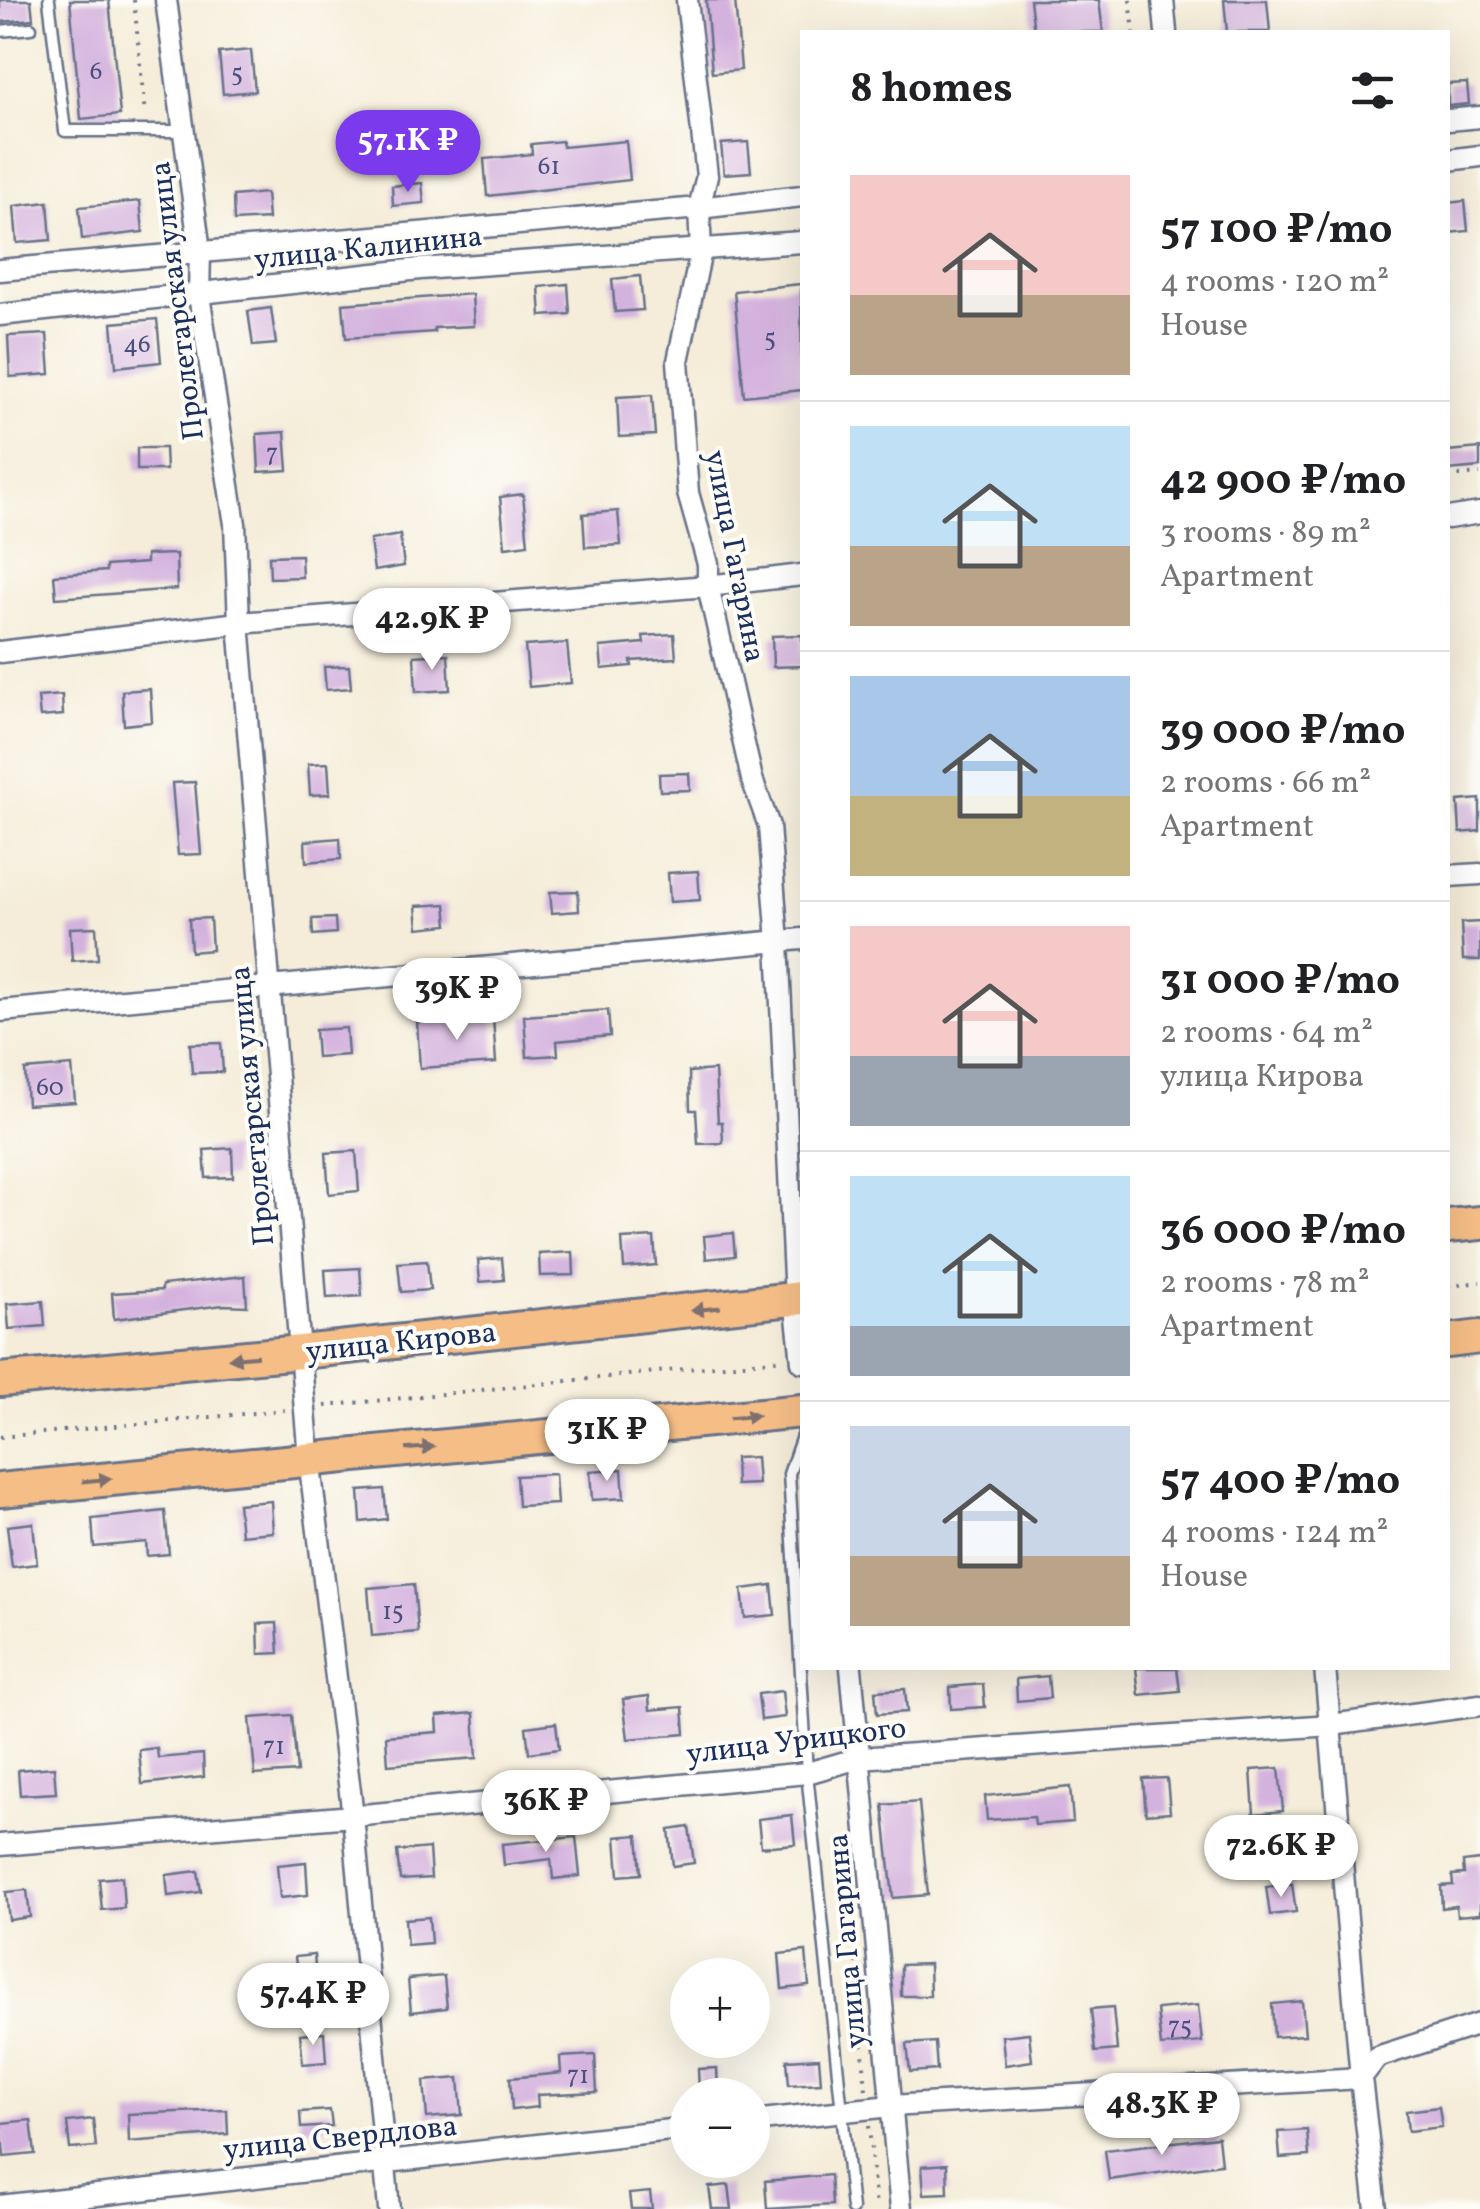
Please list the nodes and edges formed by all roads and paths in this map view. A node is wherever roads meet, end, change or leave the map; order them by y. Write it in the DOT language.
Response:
graph roads {
  1 [pos="49,0"];
  2 [pos="134,0"];
  3 [pos="166,0"];
  4 [pos="687,0"];
  5 [pos="1130,0"];
  6 [pos="1163,0"];
  7 [pos="31,28"];
  8 [pos="1134,30"];
  9 [pos="1166,30"];
  10 [pos="0,31"];
  11 [pos="1480,117"];
  12 [pos="1450,120"];
  13 [pos="147,130"];
  14 [pos="186,132"];
  15 [pos="1480,156"];
  16 [pos="1450,160"];
  17 [pos="800,196"];
  18 [pos="699,208"];
  19 [pos="800,242"];
  20 [pos="200,251"];
  21 [pos="700,251"];
  22 [pos="0,270"];
  23 [pos="198,296"];
  24 [pos="0,315"];
  25 [pos="1480,474"];
  26 [pos="1450,477"];
  27 [pos="1480,514"];
  28 [pos="1450,518"];
  29 [pos="800,575"];
  30 [pos="708,586"];
  31 [pos="240,624"];
  32 [pos="0,652"];
  33 [pos="1480,874"];
  34 [pos="1450,876"];
  35 [pos="800,939"];
  36 [pos="778,942"];
  37 [pos="272,985"];
  38 [pos="0,1012"];
  39 [pos="1480,1223"];
  40 [pos="1450,1226"];
  41 [pos="1480,1282"];
  42 [pos="1450,1286"];
  43 [pos="799,1299"];
  44 [pos="1480,1338"];
  45 [pos="1450,1341"];
  46 [pos="300,1352"];
  47 [pos="800,1359"];
  48 [pos="0,1380"];
  49 [pos="305,1408"];
  50 [pos="800,1411"];
  51 [pos="0,1436"];
  52 [pos="800,1441"];
  53 [pos="310,1458"];
  54 [pos="0,1490"];
  55 [pos="800,1662"];
  56 [pos="800,1670"];
  57 [pos="850,1670"];
  58 [pos="1325,1670"];
  59 [pos="1480,1705"];
  60 [pos="1331,1725"];
  61 [pos="859,1758"];
  62 [pos="807,1772"];
  63 [pos="353,1816"];
  64 [pos="0,1845"];
  65 [pos="1480,2024"];
  66 [pos="1361,2078"];
  67 [pos="891,2106"];
  68 [pos="843,2111"];
  69 [pos="770,2119"];
  70 [pos="670,2130"];
  71 [pos="387,2162"];
  72 [pos="0,2206"];
  73 [pos="389,2209"];
  74 [pos="852,2209"];
  75 [pos="901,2209"];
  76 [pos="1376,2209"];
  1 -- 13 [label="lane"];
  2 -- 13 [label="path"];
  3 -- 14 [label="street, Пролетарская улица"];
  4 -- 18 [label="street, улица Гагарина"];
  5 -- 8 [label="path"];
  6 -- 9 [label="street"];
  7 -- 10 [label="lane"];
  11 -- 12 [label="street"];
  13 -- 14 [label="lane"];
  14 -- 20 [label="street, Пролетарская улица"];
  15 -- 16 [label="street"];
  17 -- 18 [label="street, улица Калинина"];
  18 -- 20 [label="street, улица Калинина"];
  18 -- 21 [label="street, улица Гагарина"];
  19 -- 21 [label="street, улица Калинина"];
  20 -- 22 [label="street, улица Калинина"];
  20 -- 23 [label="street, Пролетарская улица"];
  21 -- 23 [label="street, улица Калинина"];
  21 -- 30 [label="street, улица Гагарина"];
  23 -- 24 [label="street, улица Калинина"];
  23 -- 31 [label="street, Пролетарская улица"];
  25 -- 26 [label="path"];
  27 -- 28 [label="street"];
  29 -- 30 [label="street"];
  30 -- 31 [label="street"];
  30 -- 36 [label="street, улица Гагарина"];
  31 -- 32 [label="street"];
  31 -- 37 [label="street, Пролетарская улица"];
  33 -- 34 [label="street"];
  35 -- 36 [label="street"];
  36 -- 37 [label="street"];
  36 -- 43 [label="street, улица Гагарина"];
  37 -- 38 [label="street"];
  37 -- 46 [label="street, Пролетарская улица"];
  39 -- 40 [label="main road"];
  41 -- 42 [label="path"];
  43 -- 46 [label="main road, улица Кирова, one-way"];
  44 -- 45 [label="main road"];
  46 -- 48 [label="main road, улица Кирова, one-way"];
  46 -- 49 [label="street, Пролетарская улица"];
  47 -- 49 [label="path"];
  49 -- 51 [label="path"];
  49 -- 53 [label="street, Пролетарская улица"];
  53 -- 50 [label="main road, one-way"];
  52 -- 55 [label="lane"];
  54 -- 53 [label="main road, one-way"];
  53 -- 63 [label="street, Пролетарская улица"];
  56 -- 62 [label="lane"];
  57 -- 61 [label="street, улица Гагарина"];
  58 -- 60 [label="street"];
  59 -- 60 [label="street, улица Урицкого"];
  60 -- 61 [label="street, улица Урицкого"];
  60 -- 66 [label="street"];
  61 -- 62 [label="street, улица Урицкого"];
  61 -- 67 [label="street, улица Гагарина"];
  62 -- 63 [label="street, улица Урицкого"];
  62 -- 68 [label="lane"];
  63 -- 64 [label="street, улица Урицкого"];
  63 -- 71 [label="street, Пролетарская улица"];
  65 -- 66 [label="street"];
  66 -- 67 [label="street"];
  66 -- 76 [label="street"];
  67 -- 68 [label="street"];
  67 -- 75 [label="street, улица Гагарина"];
  68 -- 69 [label="street"];
  68 -- 74 [label="lane"];
  70 -- 71 [label="street, улица Свердлова"];
  71 -- 72 [label="street, улица Свердлова"];
  71 -- 73 [label="street, Пролетарская улица"];
}
